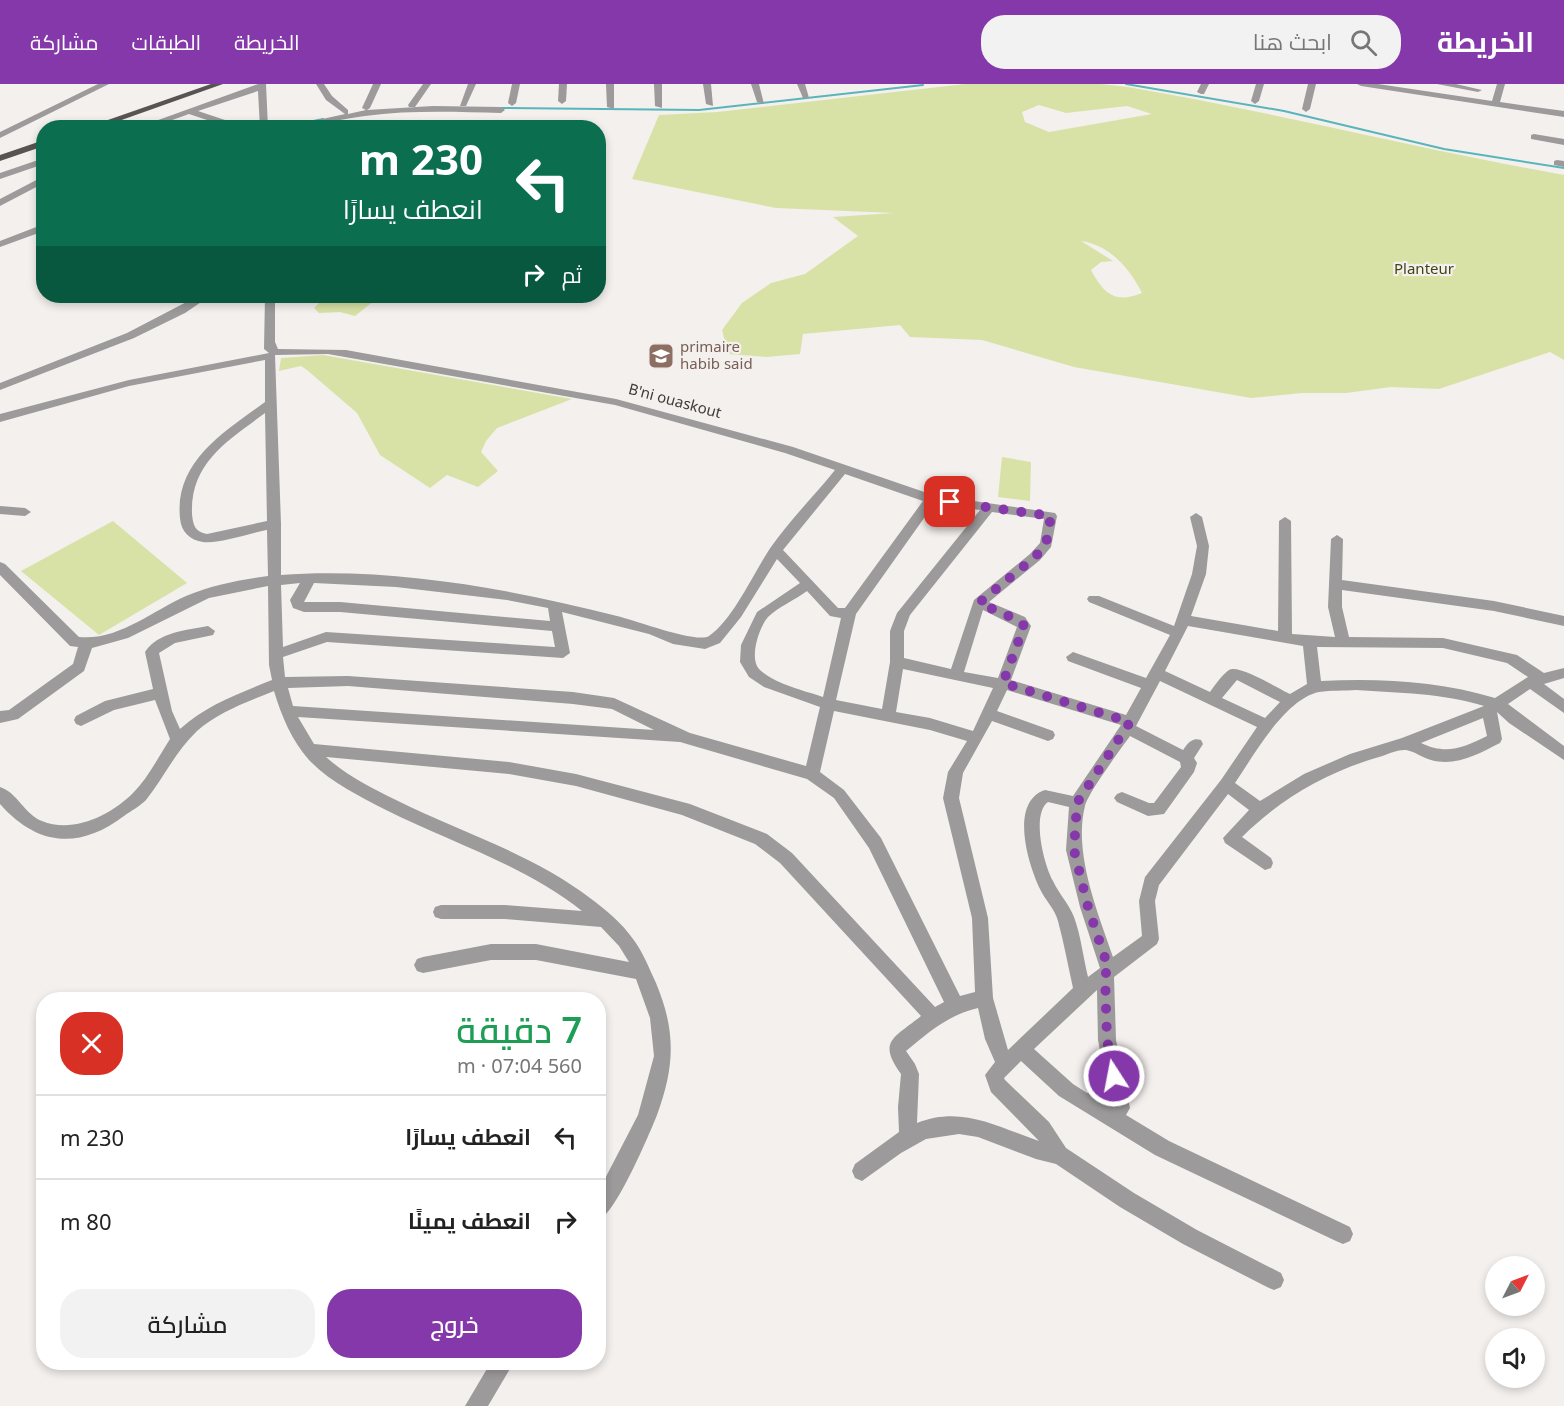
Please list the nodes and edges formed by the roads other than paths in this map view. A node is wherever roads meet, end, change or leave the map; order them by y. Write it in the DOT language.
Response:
graph roads {
  1 [pos="105,84"];
  2 [pos="219,84"];
  3 [pos="320,84"];
  4 [pos="377,84"];
  5 [pos="427,84"];
  6 [pos="472,84"];
  7 [pos="516,84"];
  8 [pos="563,84"];
  9 [pos="610,84"];
  10 [pos="658,84"];
  11 [pos="707,84"];
  12 [pos="755,84"];
  13 [pos="801,84"];
  14 [pos="1260,84"];
  15 [pos="1312,84"];
  16 [pos="1361,84"];
  17 [pos="1441,84"];
  18 [pos="1501,84"];
  19 [pos="262,85"];
  20 [pos="806,96"];
  21 [pos="1497,99"];
  22 [pos="562,101"];
  23 [pos="1256,101"];
  24 [pos="761,102"];
  25 [pos="512,103"];
  26 [pos="463,104"];
  27 [pos="710,104"];
  28 [pos="412,105"];
  29 [pos="658,106"];
  30 [pos="611,107"];
  31 [pos="366,108"];
  32 [pos="1306,109"];
  33 [pos="501,110"];
  34 [pos="188,111"];
  35 [pos="345,112"];
  36 [pos="113,120"];
  37 [pos="163,120"];
  38 [pos="216,120"];
  39 [pos="264,120"];
  40 [pos="329,120"];
  41 [pos="1562,128"];
  42 [pos="0,135"];
  43 [pos="1534,137"];
  44 [pos="36,146"];
  45 [pos="0,158"];
  46 [pos="36,164"];
  47 [pos="0,176"];
  48 [pos="36,183"];
  49 [pos="36,191"];
  50 [pos="0,203"];
  51 [pos="0,207"];
  52 [pos="36,230"];
  53 [pos="0,244"];
  54 [pos="194,303"];
  55 [pos="270,303"];
  56 [pos="273,352"];
  57 [pos="0,387"];
  58 [pos="272,402"];
  59 [pos="0,418"];
  60 [pos="842,469"];
  61 [pos="931,499"];
  62 [pos="989,507"];
  63 [pos="0,510"];
  64 [pos="25,512"];
  65 [pos="1196,517"];
  66 [pos="1285,521"];
  67 [pos="274,524"];
  68 [pos="1336,538"];
  69 [pos="776,550"];
  70 [pos="0,567"];
  71 [pos="309,578"];
  72 [pos="273,581"];
  73 [pos="1336,584"];
  74 [pos="807,585"];
  75 [pos="1094,599"];
  76 [pos="979,603"];
  77 [pos="554,605"];
  78 [pos="849,614"];
  79 [pos="1184,620"];
  80 [pos="1564,621"];
  81 [pos="559,627"];
  82 [pos="208,631"];
  83 [pos="1178,633"];
  84 [pos="1285,639"];
  85 [pos="1310,642"];
  86 [pos="1343,643"];
  87 [pos="86,645"];
  88 [pos="277,654"];
  89 [pos="1073,657"];
  90 [pos="897,662"];
  91 [pos="1564,673"];
  92 [pos="956,676"];
  93 [pos="1153,679"];
  94 [pos="1536,680"];
  95 [pos="279,683"];
  96 [pos="1003,683"];
  97 [pos="1315,687"];
  98 [pos="161,693"];
  99 [pos="1213,698"];
  100 [pos="1290,700"];
  101 [pos="827,704"];
  102 [pos="1494,707"];
  103 [pos="1564,707"];
  104 [pos="288,711"];
  105 [pos="988,714"];
  106 [pos="0,717"];
  107 [pos="888,717"];
  108 [pos="81,720"];
  109 [pos="1128,725"];
  110 [pos="1267,725"];
  111 [pos="1048,735"];
  112 [pos="686,738"];
  113 [pos="977,738"];
  114 [pos="178,740"];
  115 [pos="1406,743"];
  116 [pos="1196,744"];
  117 [pos="310,750"];
  118 [pos="1564,754"];
  119 [pos="1185,758"];
  120 [pos="812,774"];
  121 [pos="1226,784"];
  122 [pos="0,793"];
  123 [pos="1122,798"];
  124 [pos="1077,803"];
  125 [pos="1260,808"];
  126 [pos="1265,863"];
  127 [pos="441,912"];
  128 [pos="604,920"];
  129 [pos="423,965"];
  130 [pos="642,972"];
  131 [pos="1107,972"];
  132 [pos="1082,991"];
  133 [pos="984,998"];
  134 [pos="955,1005"];
  135 [pos="933,1017"];
  136 [pos="1022,1050"];
  137 [pos="1005,1064"];
  138 [pos="1066,1089"];
  139 [pos="909,1136"];
  140 [pos="1059,1155"];
  141 [pos="862,1171"];
  142 [pos="606,1198"];
  143 [pos="1343,1234"];
  144 [pos="1274,1280"];
  145 [pos="498,1370"];
  146 [pos="476,1406"];
  1 -- 42 [label="street"];
  2 -- 36 [label="main road"];
  3 -- 35 [label="street"];
  4 -- 31 [label="street"];
  5 -- 28 [label="street"];
  6 -- 26 [label="street"];
  7 -- 25 [label="street"];
  8 -- 22 [label="street"];
  9 -- 30 [label="street"];
  10 -- 29 [label="street"];
  11 -- 27 [label="street"];
  12 -- 24 [label="street"];
  13 -- 20 [label="street"];
  14 -- 23 [label="street"];
  15 -- 32 [label="street"];
  16 -- 21 [label="street"];
  17 -- 21 [label="street"];
  18 -- 21 [label="street"];
  19 -- 34 [label="street"];
  19 -- 39 [label="street"];
  21 -- 41 [label="street"];
  33 -- 40 [label="street"];
  34 -- 37 [label="street"];
  34 -- 38 [label="street"];
  41 -- 43 [label="street"];
  44 -- 45 [label="main road"];
  46 -- 47 [label="street"];
  48 -- 50 [label="street"];
  49 -- 51 [label="street"];
  52 -- 53 [label="street"];
  54 -- 57 [label="street"];
  55 -- 56 [label="street"];
  56 -- 58 [label="street"];
  56 -- 59 [label="street, B'ni ouaskout"];
  56 -- 60 [label="street, B'ni ouaskout"];
  58 -- 67 [label="street"];
  58 -- 67 [label="street"];
  60 -- 61 [label="street, B'ni ouaskout"];
  60 -- 69 [label="street"];
  61 -- 62 [label="street, B'ni ouaskout"];
  61 -- 78 [label="street"];
  62 -- 76 [label="street, B'ni ouaskout"];
  62 -- 90 [label="street"];
  63 -- 64 [label="street"];
  65 -- 79 [label="street"];
  66 -- 84 [label="street"];
  67 -- 72 [label="street"];
  68 -- 73 [label="street"];
  69 -- 74 [label="street"];
  69 -- 77 [label="street"];
  70 -- 87 [label="street"];
  71 -- 72 [label="street"];
  71 -- 77 [label="street"];
  71 -- 81 [label="street"];
  72 -- 87 [label="street"];
  72 -- 88 [label="street"];
  73 -- 80 [label="street"];
  73 -- 86 [label="street"];
  74 -- 78 [label="street"];
  74 -- 101 [label="street"];
  75 -- 83 [label="street"];
  76 -- 92 [label="street"];
  76 -- 96 [label="street"];
  77 -- 81 [label="street"];
  78 -- 101 [label="street"];
  79 -- 83 [label="street"];
  79 -- 84 [label="street"];
  81 -- 88 [label="street"];
  82 -- 98 [label="street"];
  83 -- 93 [label="street"];
  84 -- 85 [label="street"];
  85 -- 86 [label="street"];
  85 -- 97 [label="street"];
  86 -- 94 [label="street"];
  87 -- 106 [label="street"];
  88 -- 95 [label="street"];
  89 -- 93 [label="street"];
  90 -- 92 [label="street"];
  90 -- 107 [label="street"];
  91 -- 94 [label="street"];
  92 -- 96 [label="street"];
  93 -- 99 [label="street"];
  93 -- 109 [label="street"];
  94 -- 102 [label="street"];
  94 -- 103 [label="street"];
  95 -- 104 [label="street"];
  95 -- 112 [label="street"];
  95 -- 114 [label="street"];
  96 -- 105 [label="street"];
  96 -- 109 [label="street"];
  97 -- 100 [label="street"];
  97 -- 102 [label="street"];
  98 -- 108 [label="street"];
  98 -- 114 [label="street"];
  99 -- 100 [label="street"];
  99 -- 110 [label="street"];
  100 -- 110 [label="street"];
  101 -- 107 [label="street"];
  101 -- 120 [label="street"];
  102 -- 115 [label="street"];
  102 -- 115 [label="street"];
  102 -- 118 [label="street"];
  104 -- 112 [label="street"];
  104 -- 117 [label="street"];
  105 -- 111 [label="street"];
  105 -- 113 [label="street"];
  107 -- 113 [label="street"];
  109 -- 119 [label="street"];
  109 -- 124 [label="street"];
  110 -- 121 [label="street"];
  112 -- 120 [label="street"];
  113 -- 133 [label="street"];
  114 -- 122 [label="street"];
  115 -- 125 [label="street"];
  116 -- 119 [label="street"];
  117 -- 128 [label="street"];
  117 -- 135 [label="street"];
  119 -- 123 [label="street"];
  120 -- 134 [label="street"];
  121 -- 125 [label="street"];
  121 -- 131 [label="street"];
  124 -- 131 [label="street"];
  124 -- 132 [label="street"];
  125 -- 126 [label="street"];
  127 -- 128 [label="street"];
  128 -- 130 [label="street"];
  129 -- 130 [label="street"];
  130 -- 142 [label="street"];
  131 -- 132 [label="street"];
  131 -- 138 [label="street"];
  132 -- 136 [label="street"];
  133 -- 134 [label="street"];
  133 -- 137 [label="street"];
  134 -- 135 [label="street"];
  135 -- 139 [label="street"];
  136 -- 137 [label="street"];
  136 -- 138 [label="street"];
  137 -- 140 [label="street"];
  138 -- 143 [label="street"];
  139 -- 140 [label="street"];
  139 -- 141 [label="street"];
  140 -- 144 [label="street"];
  145 -- 146 [label="street"];
}
